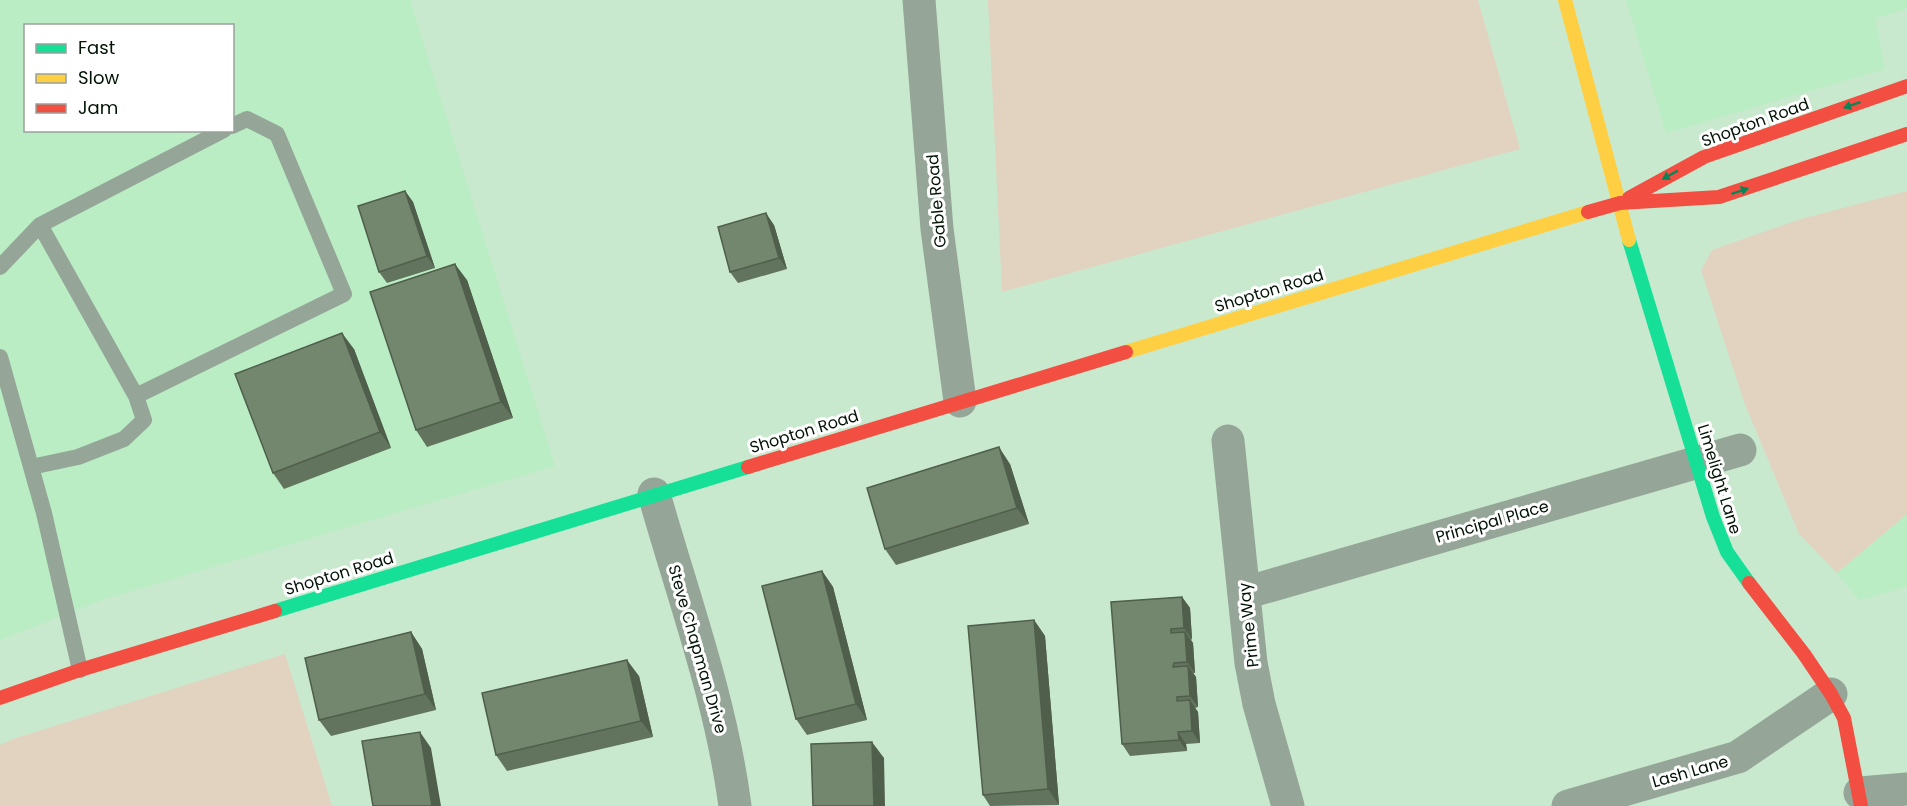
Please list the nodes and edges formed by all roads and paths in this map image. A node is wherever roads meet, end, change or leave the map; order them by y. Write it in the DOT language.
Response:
graph roads {
  1 [pos="919,0"];
  2 [pos="1565,0"];
  3 [pos="1907,86"];
  4 [pos="234,125"];
  5 [pos="220,132"];
  6 [pos="1907,134"];
  7 [pos="1620,203"];
  8 [pos="40,225"];
  9 [pos="0,267"];
  10 [pos="0,357"];
  11 [pos="136,396"];
  12 [pos="960,401"];
  13 [pos="1228,441"];
  14 [pos="1740,450"];
  15 [pos="1696,462"];
  16 [pos="31,467"];
  17 [pos="654,494"];
  18 [pos="1245,593"];
  19 [pos="80,670"];
  20 [pos="1831,694"];
  21 [pos="0,698"];
  22 [pos="1907,789"];
  23 [pos="1861,799"];
  24 [pos="735,806"];
  25 [pos="1288,806"];
  26 [pos="1568,806"];
  1 -- 12 [label="street, Gable Road"];
  2 -- 7 [label="street, Limelight Lane"];
  3 -- 7 [label="street, Shopton Road, one-way"];
  4 -- 11 [label="lane"];
  5 -- 8 [label="lane"];
  7 -- 6 [label="street, Shopton Road, one-way"];
  7 -- 12 [label="street, Shopton Road"];
  7 -- 15 [label="street, Limelight Lane"];
  8 -- 9 [label="lane"];
  8 -- 11 [label="lane"];
  10 -- 16 [label="lane"];
  11 -- 16 [label="lane"];
  12 -- 17 [label="street, Shopton Road"];
  13 -- 18 [label="street, Prime Way"];
  14 -- 15 [label="street, Principal Place"];
  15 -- 18 [label="street, Principal Place"];
  15 -- 20 [label="street, Limelight Lane"];
  16 -- 19 [label="lane"];
  17 -- 19 [label="street, Shopton Road"];
  17 -- 24 [label="street, Steve Chapman Drive"];
  18 -- 25 [label="street, Prime Way"];
  19 -- 21 [label="street, Shopton Road"];
  20 -- 23 [label="street, Limelight Lane"];
  20 -- 26 [label="street, Lash Lane"];
  22 -- 23 [label="street"];
}
